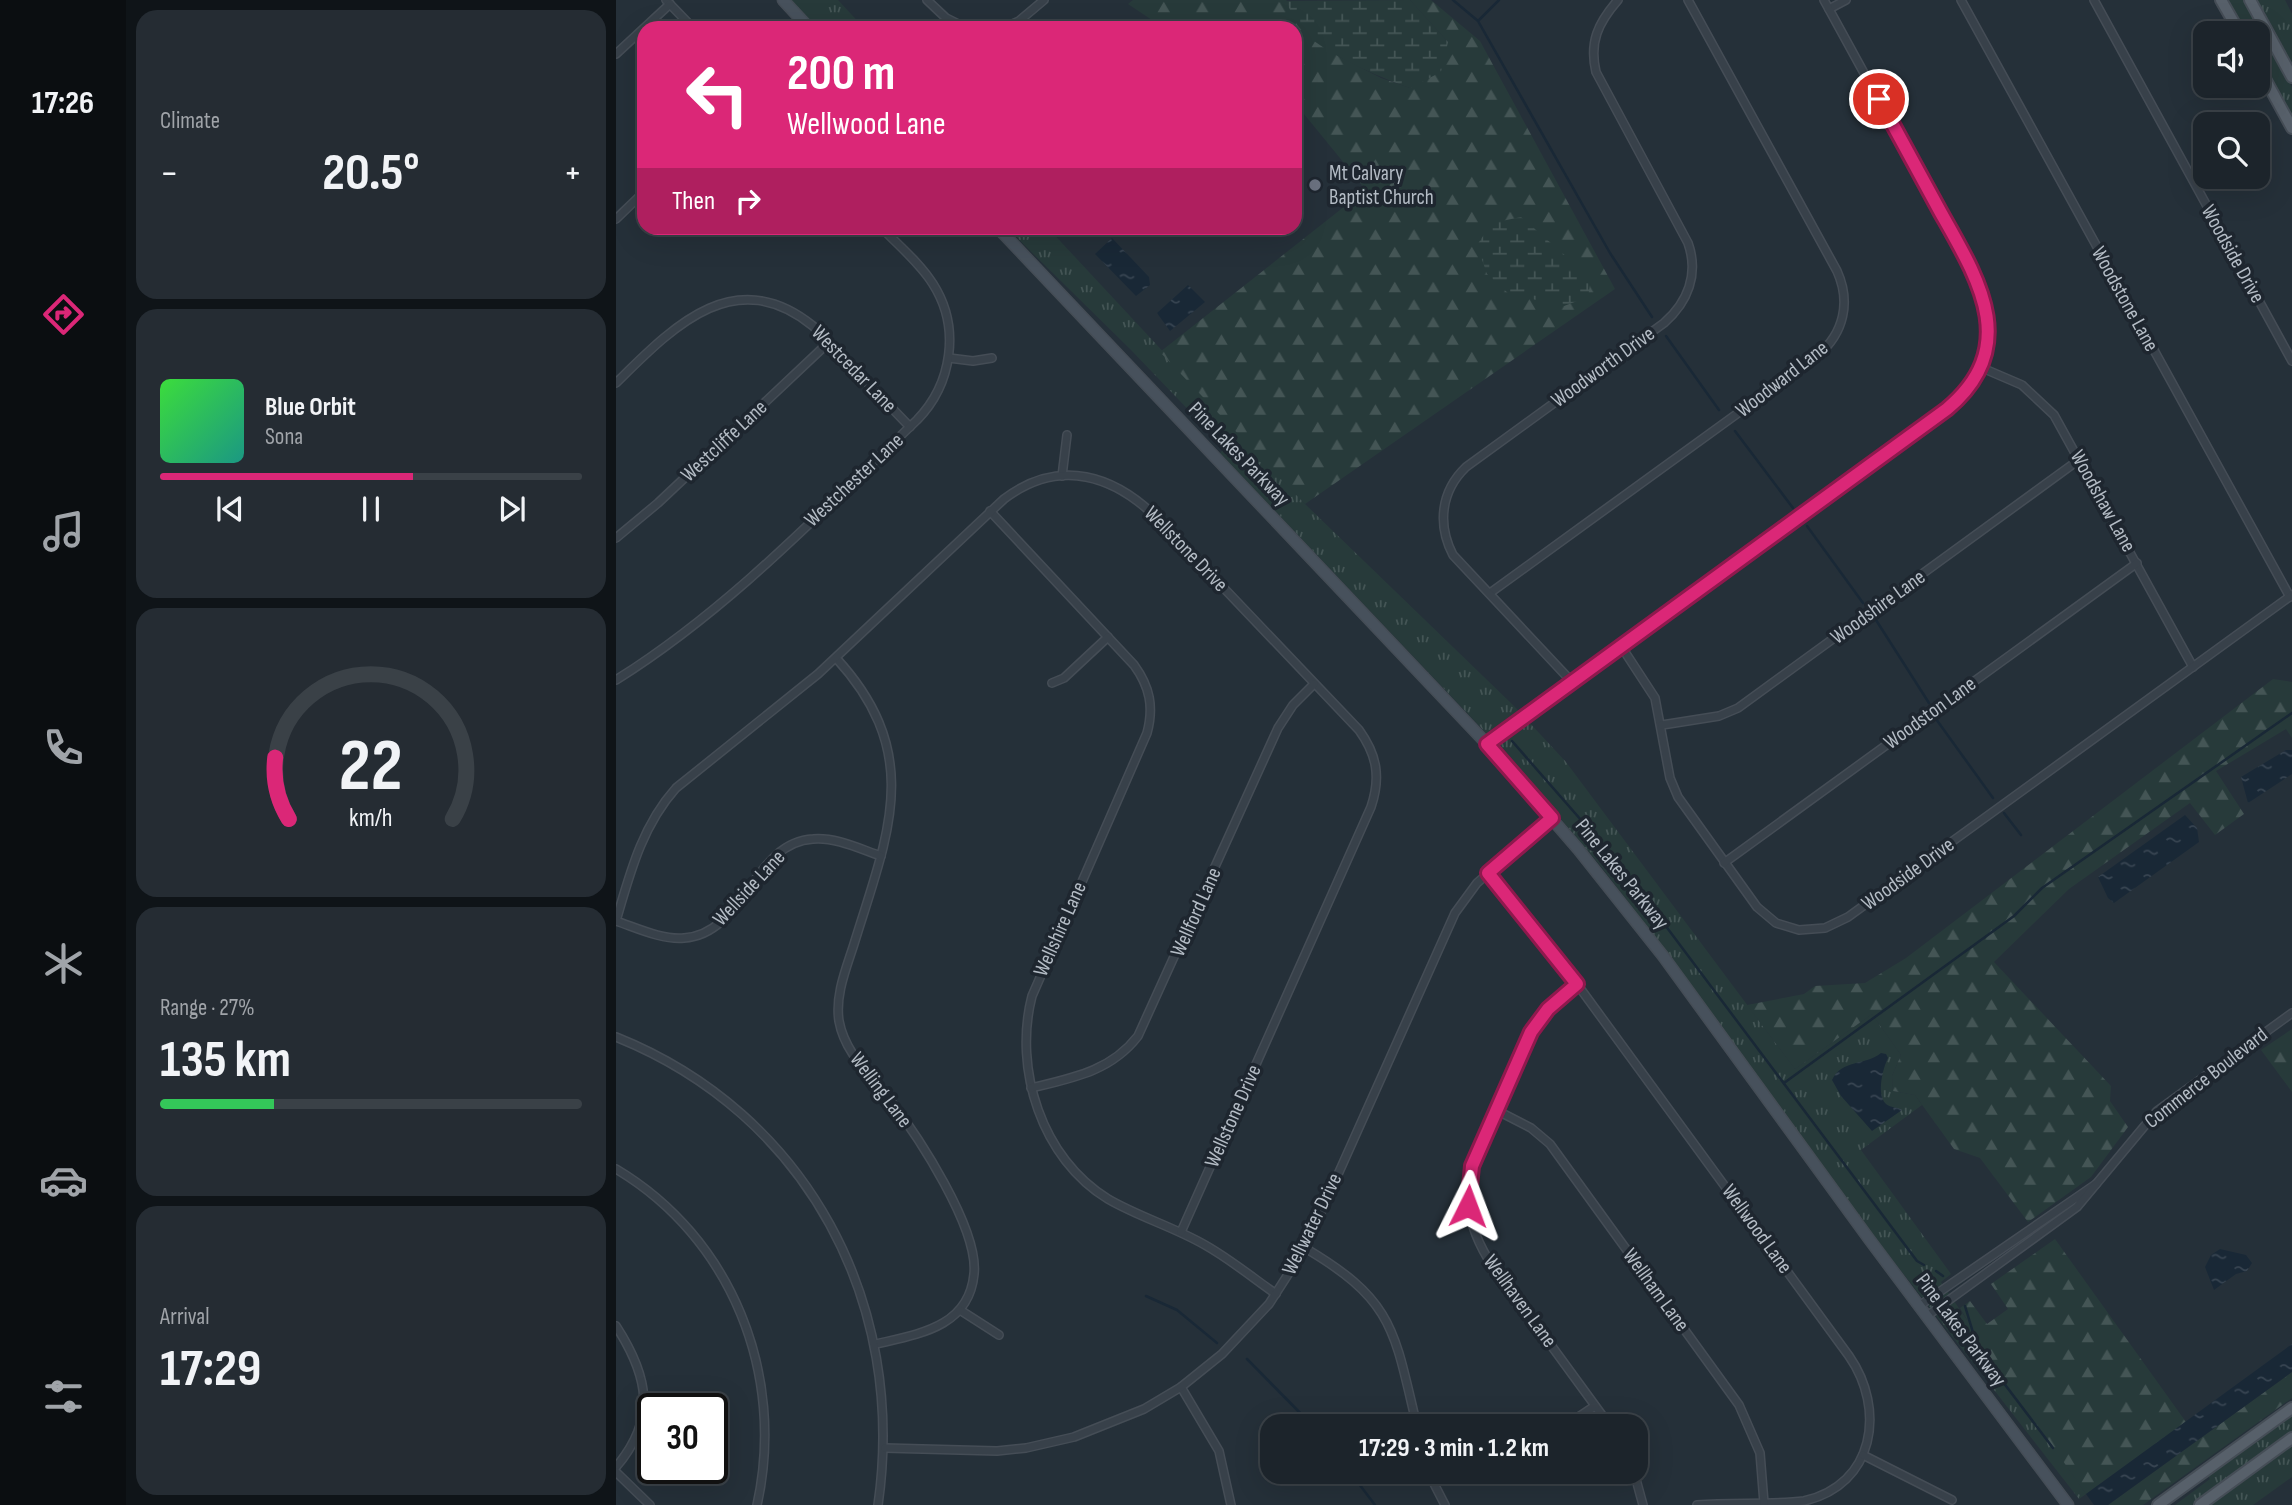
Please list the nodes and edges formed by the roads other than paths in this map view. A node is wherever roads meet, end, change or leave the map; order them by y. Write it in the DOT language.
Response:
graph roads {
  1 [pos="783,0"];
  2 [pos="927,0"];
  3 [pos="1044,0"];
  4 [pos="1618,0"];
  5 [pos="1688,0"];
  6 [pos="1824,0"];
  7 [pos="1846,0"];
  8 [pos="1961,0"];
  9 [pos="2094,0"];
  10 [pos="2221,0"];
  11 [pos="2250,0"];
  12 [pos="668,2"];
  13 [pos="1829,9"];
  14 [pos="649,21"];
  15 [pos="686,21"];
  16 [pos="802,21"];
  17 [pos="952,21"];
  18 [pos="1019,21"];
  19 [pos="2232,21"];
  20 [pos="637,33"];
  21 [pos="616,54"];
  22 [pos="2292,77"];
  23 [pos="2270,88"];
  24 [pos="2292,128"];
  25 [pos="637,199"];
  26 [pos="616,219"];
  27 [pos="888,235"];
  28 [pos="1005,235"];
  29 [pos="829,342"];
  30 [pos="949,358"];
  31 [pos="992,358"];
  32 [pos="2292,361"];
  33 [pos="1980,367"];
  34 [pos="616,383"];
  35 [pos="910,427"];
  36 [pos="1067,435"];
  37 [pos="2080,460"];
  38 [pos="1062,476"];
  39 [pos="990,511"];
  40 [pos="616,538"];
  41 [pos="2137,563"];
  42 [pos="1490,593"];
  43 [pos="2291,596"];
  44 [pos="1108,636"];
  45 [pos="1621,646"];
  46 [pos="836,658"];
  47 [pos="2193,667"];
  48 [pos="616,680"];
  49 [pos="1572,682"];
  50 [pos="1052,683"];
  51 [pos="1314,684"];
  52 [pos="1662,725"];
  53 [pos="1487,744"];
  54 [pos="1552,818"];
  55 [pos="881,856"];
  56 [pos="1724,863"];
  57 [pos="1488,873"];
  58 [pos="616,921"];
  59 [pos="1577,984"];
  60 [pos="2292,1013"];
  61 [pos="616,1037"];
  62 [pos="1031,1087"];
  63 [pos="1496,1110"];
  64 [pos="616,1169"];
  65 [pos="2099,1182"];
  66 [pos="1181,1232"];
  67 [pos="1305,1248"];
  68 [pos="1276,1294"];
  69 [pos="1919,1306"];
  70 [pos="960,1310"];
  71 [pos="1927,1316"];
  72 [pos="616,1326"];
  73 [pos="999,1335"];
  74 [pos="876,1344"];
  75 [pos="1181,1387"];
  76 [pos="1595,1406"];
  77 [pos="2292,1408"];
  78 [pos="1414,1414"];
  79 [pos="1583,1414"];
  80 [pos="1601,1414"];
  81 [pos="2292,1438"];
  82 [pos="885,1448"];
  83 [pos="1863,1455"];
  84 [pos="616,1470"];
  85 [pos="1434,1484"];
  86 [pos="1637,1484"];
  87 [pos="1952,1500"];
  88 [pos="1764,1503"];
  89 [pos="650,1505"];
  90 [pos="757,1505"];
  91 [pos="878,1505"];
  92 [pos="1231,1505"];
  93 [pos="1445,1505"];
  94 [pos="1643,1505"];
  95 [pos="1697,1505"];
  96 [pos="2068,1505"];
  97 [pos="2158,1505"];
  98 [pos="2200,1505"];
  1 -- 16 [label="street"];
  2 -- 17 [label="street"];
  3 -- 18 [label="street"];
  4 -- 42 [label="street, Woodworth Drive"];
  5 -- 42 [label="street, Woodward Lane"];
  6 -- 13 [label="street"];
  7 -- 13 [label="street"];
  8 -- 43 [label="street, Woodstone Lane"];
  9 -- 32 [label="street, Woodside Drive"];
  10 -- 19 [label="main road"];
  11 -- 22 [label="main road"];
  12 -- 14 [label="street"];
  12 -- 15 [label="street"];
  13 -- 33 [label="street"];
  20 -- 21 [label="street"];
  23 -- 24 [label="main road"];
  25 -- 26 [label="street"];
  27 -- 30 [label="street, Westchester Lane"];
  28 -- 53 [label="street, Pine Lakes Parkway"];
  29 -- 34 [label="street, Westcedar Lane"];
  29 -- 35 [label="street, Westcedar Lane"];
  29 -- 40 [label="street, Westcliffe Lane"];
  30 -- 31 [label="street"];
  30 -- 35 [label="street, Westchester Lane"];
  33 -- 37 [label="street, Woodshaw Lane"];
  33 -- 45 [label="street"];
  35 -- 48 [label="street, Westchester Lane"];
  36 -- 38 [label="street"];
  37 -- 41 [label="street, Woodshaw Lane"];
  37 -- 52 [label="street, Woodshire Lane"];
  38 -- 39 [label="street, Wellstone Drive"];
  38 -- 51 [label="street, Wellstone Drive"];
  39 -- 44 [label="street, Wellshire Lane"];
  39 -- 46 [label="street, Wellstone Drive"];
  41 -- 47 [label="street, Woodshaw Lane"];
  41 -- 56 [label="street, Woodston Lane"];
  42 -- 49 [label="street, Woodworth Drive"];
  43 -- 47 [label="street, Woodside Drive"];
  44 -- 50 [label="street"];
  44 -- 62 [label="street, Wellshire Lane"];
  45 -- 49 [label="street"];
  45 -- 52 [label="street, Woodside Drive"];
  46 -- 55 [label="street, Welling Lane"];
  46 -- 58 [label="street, Wellstone Drive"];
  47 -- 56 [label="street, Woodside Drive"];
  49 -- 53 [label="street"];
  51 -- 62 [label="street, Wellford Lane"];
  51 -- 66 [label="street, Wellstone Drive"];
  52 -- 56 [label="street, Woodside Drive"];
  53 -- 54 [label="street, Pine Lakes Parkway"];
  54 -- 57 [label="street, Wellwater Drive"];
  54 -- 69 [label="street, Pine Lakes Parkway"];
  55 -- 58 [label="street, Wellside Lane"];
  55 -- 70 [label="street, Welling Lane"];
  57 -- 59 [label="street, Wellwood Lane"];
  57 -- 67 [label="street, Wellwater Drive"];
  59 -- 63 [label="street, Wellhaven Lane"];
  59 -- 83 [label="street, Wellwood Lane"];
  60 -- 65 [label="street, Commerce Boulevard"];
  61 -- 74 [label="street"];
  62 -- 66 [label="street, Wellshire Lane"];
  63 -- 76 [label="street, Wellhaven Lane"];
  63 -- 88 [label="street, Wellham Lane"];
  64 -- 90 [label="street"];
  65 -- 69 [label="street, Commerce Boulevard"];
  65 -- 71 [label="street, Commerce Boulevard"];
  66 -- 68 [label="street, Wellshire Lane"];
  67 -- 68 [label="street, Wellwater Drive"];
  67 -- 78 [label="street"];
  68 -- 75 [label="street, Wellwater Drive"];
  69 -- 71 [label="street, Pine Lakes Parkway"];
  70 -- 73 [label="street"];
  70 -- 74 [label="street"];
  71 -- 96 [label="street, Pine Lakes Parkway"];
  72 -- 84 [label="street"];
  74 -- 82 [label="street"];
  75 -- 82 [label="street, Wellwater Drive"];
  75 -- 92 [label="street"];
  76 -- 79 [label="street"];
  76 -- 80 [label="street, Wellhaven Lane"];
  77 -- 97 [label="main road"];
  81 -- 98 [label="main road"];
  82 -- 91 [label="street"];
  83 -- 87 [label="street"];
  83 -- 88 [label="street, Wellwood Lane"];
  84 -- 89 [label="street"];
  85 -- 93 [label="street"];
  86 -- 94 [label="street"];
  88 -- 95 [label="street, Wellwood Lane"];
}
